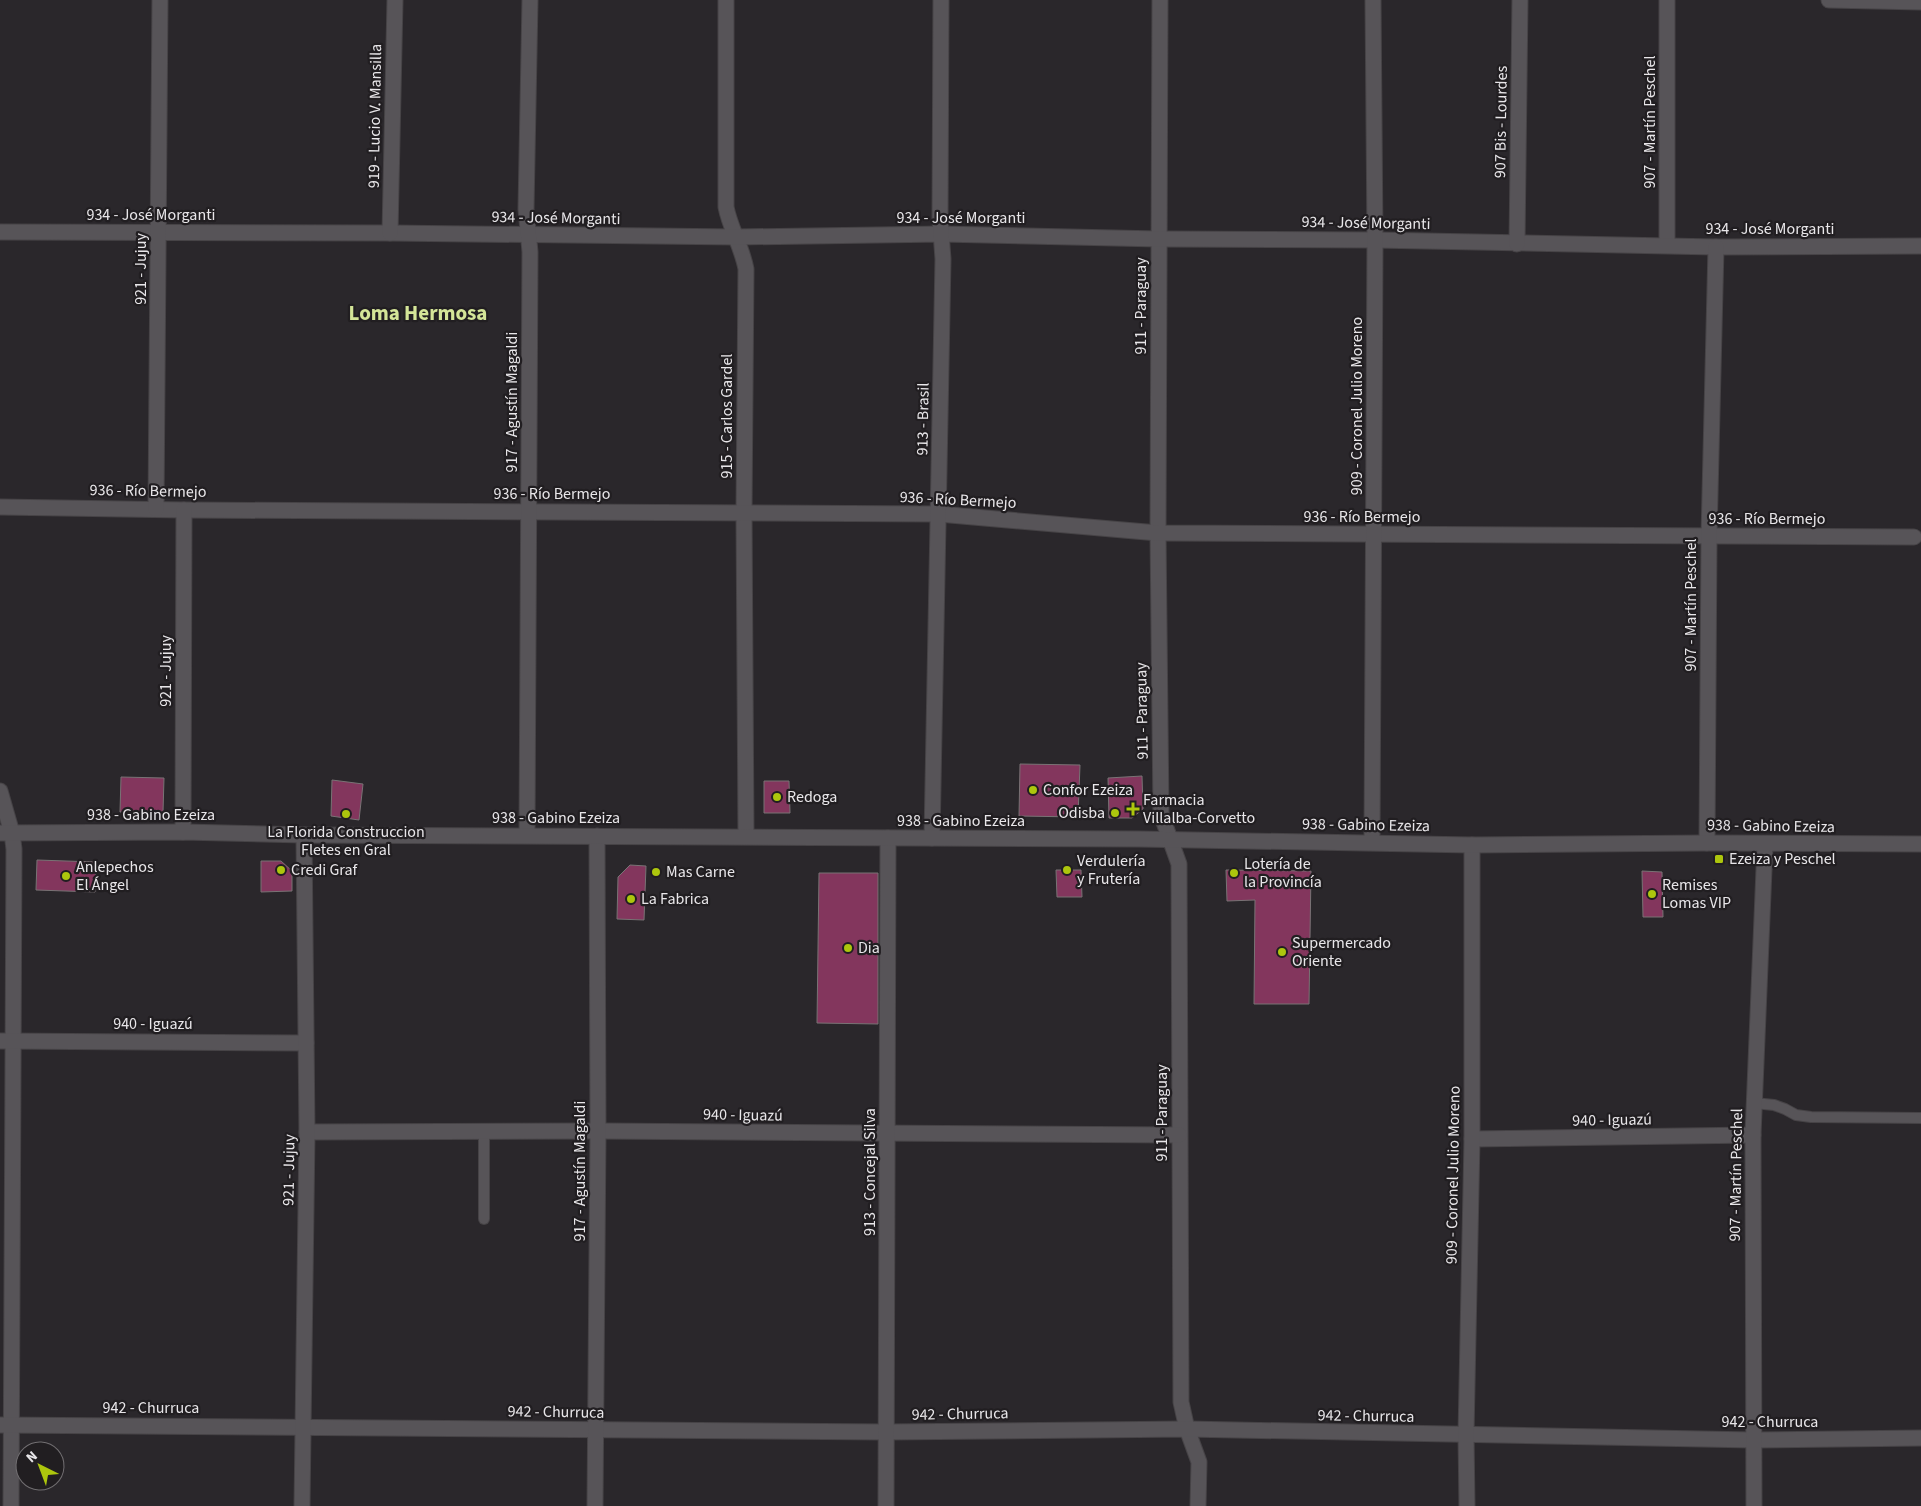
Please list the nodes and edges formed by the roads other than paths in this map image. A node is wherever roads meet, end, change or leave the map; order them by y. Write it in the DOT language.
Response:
graph roads {
  1 [pos="160,0"];
  2 [pos="395,0"];
  3 [pos="530,0"];
  4 [pos="726,0"];
  5 [pos="942,0"];
  6 [pos="1160,0"];
  7 [pos="1373,0"];
  8 [pos="1520,0"];
  9 [pos="1667,0"];
  10 [pos="1829,0"];
  11 [pos="1921,2"];
  12 [pos="0,232"];
  13 [pos="159,232"];
  14 [pos="390,233"];
  15 [pos="942,234"];
  16 [pos="529,236"];
  17 [pos="737,237"];
  18 [pos="1159,239"];
  19 [pos="1375,240"];
  20 [pos="1517,244"];
  21 [pos="1667,245"];
  22 [pos="1921,246"];
  23 [pos="1716,247"];
  24 [pos="0,507"];
  25 [pos="156,509"];
  26 [pos="184,510"];
  27 [pos="529,511"];
  28 [pos="744,512"];
  29 [pos="939,514"];
  30 [pos="1158,533"];
  31 [pos="1373,535"];
  32 [pos="1709,536"];
  33 [pos="1914,537"];
  34 [pos="0,791"];
  35 [pos="183,832"];
  36 [pos="6,833"];
  37 [pos="304,835"];
  38 [pos="527,835"];
  39 [pos="597,836"];
  40 [pos="746,836"];
  41 [pos="888,838"];
  42 [pos="932,838"];
  43 [pos="1171,840"];
  44 [pos="1372,842"];
  45 [pos="1708,843"];
  46 [pos="1472,844"];
  47 [pos="1921,844"];
  48 [pos="1764,845"];
  49 [pos="7,1041"];
  50 [pos="306,1043"];
  51 [pos="1754,1103"];
  52 [pos="1921,1118"];
  53 [pos="484,1131"];
  54 [pos="598,1131"];
  55 [pos="307,1132"];
  56 [pos="888,1134"];
  57 [pos="1179,1135"];
  58 [pos="1753,1135"];
  59 [pos="1472,1139"];
  60 [pos="484,1219"];
  61 [pos="6,1425"];
  62 [pos="303,1427"];
  63 [pos="1187,1429"];
  64 [pos="595,1430"];
  65 [pos="886,1432"];
  66 [pos="1466,1435"];
  67 [pos="1921,1438"];
  68 [pos="1753,1440"];
  69 [pos="11,1506"];
  70 [pos="302,1506"];
  71 [pos="595,1506"];
  72 [pos="886,1506"];
  73 [pos="1198,1506"];
  74 [pos="1467,1506"];
  75 [pos="1754,1506"];
  1 -- 13 [label="street, 921 - Jujuy"];
  2 -- 14 [label="street, 919 - Lucio V. Mansilla"];
  3 -- 16 [label="street, 917 - Agustín Magaldi"];
  4 -- 17 [label="street, 915 - Carlos Gardel"];
  5 -- 15 [label="street, 913 - Brasil"];
  6 -- 18 [label="street, 911 - Paraguay"];
  7 -- 19 [label="street, 909 - Coronel Julio Moreno"];
  8 -- 20 [label="street, 907 Bis - Lourdes"];
  9 -- 21 [label="street, 907 - Martín Peschel"];
  10 -- 11 [label="street"];
  12 -- 13 [label="street, 934 - José Morganti"];
  13 -- 14 [label="street, 934 - José Morganti"];
  13 -- 25 [label="street, 921 - Jujuy"];
  14 -- 16 [label="street, 934 - José Morganti"];
  15 -- 17 [label="street, 934 - José Morganti"];
  15 -- 18 [label="street, 934 - José Morganti"];
  15 -- 29 [label="street, 913 - Brasil"];
  16 -- 17 [label="street, 934 - José Morganti"];
  16 -- 27 [label="street, 917 - Agustín Magaldi"];
  17 -- 28 [label="street, 915 - Carlos Gardel"];
  18 -- 19 [label="street, 934 - José Morganti"];
  18 -- 30 [label="street, 911 - Paraguay"];
  19 -- 20 [label="street, 934 - José Morganti"];
  19 -- 31 [label="street, 909 - Coronel Julio Moreno"];
  20 -- 21 [label="street, 934 - José Morganti"];
  21 -- 23 [label="street, 934 - José Morganti"];
  22 -- 23 [label="street, 934 - José Morganti"];
  23 -- 32 [label="street, 907 - Martín Peschel"];
  24 -- 25 [label="street, 936 - Río Bermejo"];
  25 -- 26 [label="street, 936 - Río Bermejo"];
  26 -- 27 [label="street, 936 - Río Bermejo"];
  26 -- 35 [label="street, 921 - Jujuy"];
  27 -- 28 [label="street, 936 - Río Bermejo"];
  27 -- 38 [label="street, 917 - Agustín Magaldi"];
  28 -- 29 [label="street, 936 - Río Bermejo"];
  28 -- 40 [label="street, 915 - Carlos Gardel"];
  29 -- 30 [label="street, 936 - Río Bermejo"];
  29 -- 42 [label="street, 913 - Brasil"];
  30 -- 31 [label="street, 936 - Río Bermejo"];
  30 -- 43 [label="street, 911 - Paraguay"];
  31 -- 32 [label="street, 936 - Río Bermejo"];
  31 -- 44 [label="street, 909 - Coronel Julio Moreno"];
  32 -- 33 [label="street, 936 - Río Bermejo"];
  32 -- 45 [label="street, 907 - Martín Peschel"];
  34 -- 36 [label="street"];
  35 -- 36 [label="street, 938 - Gabino Ezeiza"];
  35 -- 37 [label="street, 938 - Gabino Ezeiza"];
  36 -- 49 [label="street"];
  37 -- 38 [label="street, 938 - Gabino Ezeiza"];
  37 -- 50 [label="street, 921 - Jujuy"];
  38 -- 39 [label="street, 938 - Gabino Ezeiza"];
  39 -- 40 [label="street, 938 - Gabino Ezeiza"];
  39 -- 54 [label="street, 917 - Agustín Magaldi"];
  40 -- 41 [label="street, 938 - Gabino Ezeiza"];
  41 -- 42 [label="street, 938 - Gabino Ezeiza"];
  41 -- 56 [label="street, 913 - Concejal Silva"];
  42 -- 43 [label="street, 938 - Gabino Ezeiza"];
  43 -- 44 [label="street, 938 - Gabino Ezeiza"];
  43 -- 57 [label="street, 911 - Paraguay"];
  44 -- 46 [label="street, 938 - Gabino Ezeiza"];
  45 -- 46 [label="street, 938 - Gabino Ezeiza"];
  45 -- 48 [label="street, 938 - Gabino Ezeiza"];
  46 -- 59 [label="street, 909 - Coronel Julio Moreno"];
  47 -- 48 [label="street, 938 - Gabino Ezeiza"];
  48 -- 51 [label="street, 907 - Martín Peschel"];
  49 -- 50 [label="street, 940 - Iguazú"];
  49 -- 61 [label="street"];
  50 -- 55 [label="street, 921 - Jujuy"];
  51 -- 52 [label="lane"];
  51 -- 58 [label="street, 907 - Martín Peschel"];
  53 -- 54 [label="street, 940 - Iguazú"];
  53 -- 55 [label="street, 940 - Iguazú"];
  53 -- 60 [label="lane"];
  54 -- 56 [label="street, 940 - Iguazú"];
  54 -- 64 [label="street, 917 - Agustín Magaldi"];
  55 -- 62 [label="street, 921 - Jujuy"];
  56 -- 57 [label="street, 940 - Iguazú"];
  56 -- 65 [label="street, 913 - Concejal Silva"];
  57 -- 63 [label="street, 911 - Paraguay"];
  58 -- 59 [label="street, 940 - Iguazú"];
  58 -- 68 [label="street, 907 - Martín Peschel"];
  59 -- 66 [label="street, 909 - Coronel Julio Moreno"];
  61 -- 62 [label="street, 942 - Churruca"];
  61 -- 69 [label="street"];
  62 -- 64 [label="street, 942 - Churruca"];
  62 -- 70 [label="street, 921 - Jujuy"];
  63 -- 65 [label="street, 942 - Churruca"];
  63 -- 66 [label="street, 942 - Churruca"];
  63 -- 73 [label="street, 911 - Paraguay"];
  64 -- 65 [label="street, 942 - Churruca"];
  64 -- 71 [label="street, 917 - Agustín Magaldi"];
  65 -- 72 [label="street, 913 - Concejal Silva"];
  66 -- 68 [label="street, 942 - Churruca"];
  66 -- 74 [label="street, 909 - Coronel Julio Moreno"];
  67 -- 68 [label="street, 942 - Churruca"];
  68 -- 75 [label="street, 907 - Martín Peschel"];
}
